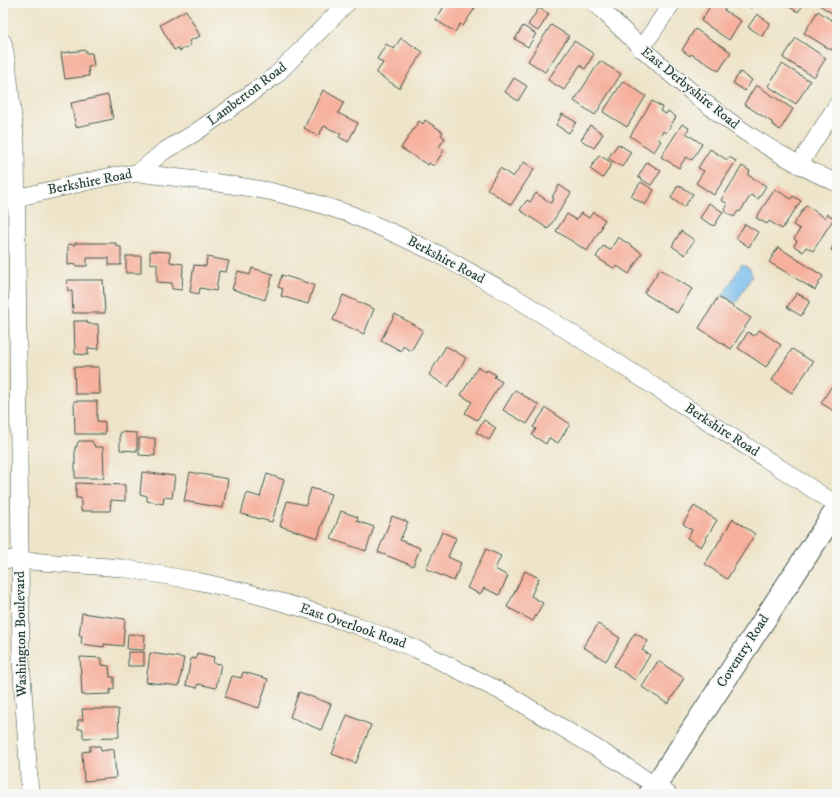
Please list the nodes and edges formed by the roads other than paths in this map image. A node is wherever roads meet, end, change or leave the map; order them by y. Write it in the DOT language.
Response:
graph roads {
  1 [pos="347,3"];
  2 [pos="595,3"];
  3 [pos="672,3"];
  4 [pos="3,42"];
  5 [pos="641,49"];
  6 [pos="837,105"];
  7 [pos="799,165"];
  8 [pos="138,172"];
  9 [pos="837,183"];
  10 [pos="10,200"];
  11 [pos="837,505"];
  12 [pos="837,508"];
  13 [pos="11,559"];
  14 [pos="658,791"];
  15 [pos="30,794"];
  1 -- 8 [label="street, Lamberton Road"];
  2 -- 5 [label="street, East Derbyshire Road"];
  3 -- 5 [label="street"];
  4 -- 10 [label="street, Washington Boulevard"];
  5 -- 7 [label="street, East Derbyshire Road"];
  6 -- 7 [label="street"];
  7 -- 9 [label="street, East Derbyshire Road"];
  8 -- 10 [label="street, Berkshire Road"];
  8 -- 11 [label="street, Berkshire Road"];
  10 -- 13 [label="street, Washington Boulevard"];
  12 -- 14 [label="street, Coventry Road"];
  13 -- 14 [label="street, East Overlook Road"];
  13 -- 15 [label="street, Washington Boulevard"];
}
